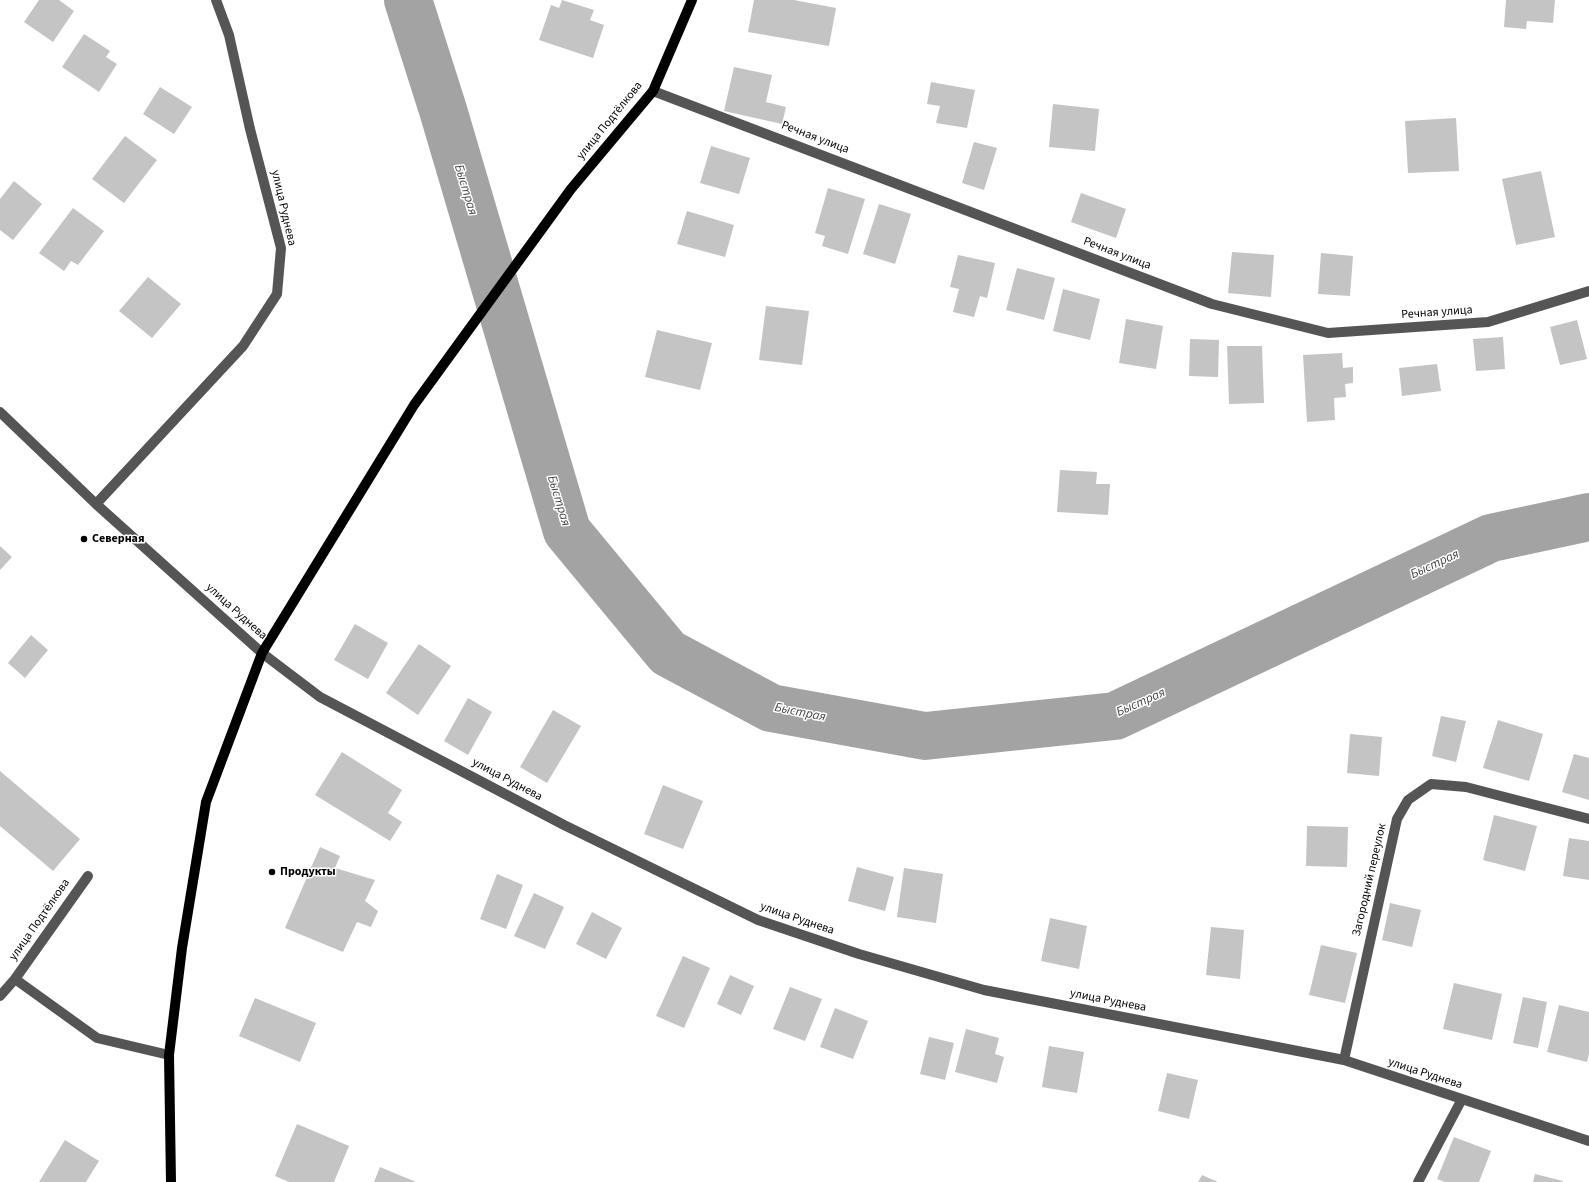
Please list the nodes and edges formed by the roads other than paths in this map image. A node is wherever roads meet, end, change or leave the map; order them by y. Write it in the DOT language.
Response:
graph roads {
  1 [pos="216,0"];
  2 [pos="692,0"];
  3 [pos="653,91"];
  4 [pos="1589,291"];
  5 [pos="0,412"];
  6 [pos="96,504"];
  7 [pos="262,653"];
  8 [pos="1589,819"];
  9 [pos="88,876"];
  10 [pos="15,979"];
  11 [pos="0,996"];
  12 [pos="169,1055"];
  13 [pos="1344,1060"];
  14 [pos="1462,1099"];
  15 [pos="1589,1141"];
  16 [pos="171,1182"];
  17 [pos="1418,1182"];
  1 -- 6 [label="street, улица Руднева"];
  2 -- 3 [label="main road, улица Подтёлкова"];
  3 -- 4 [label="street, Речная улица"];
  3 -- 7 [label="main road, улица Подтёлкова"];
  5 -- 6 [label="street, улица Руднева"];
  6 -- 7 [label="street, улица Руднева"];
  7 -- 12 [label="main road, улица Подтёлкова"];
  7 -- 13 [label="street, улица Руднева"];
  8 -- 13 [label="street, Загородний переулок"];
  9 -- 10 [label="street, улица Подтёлкова"];
  10 -- 11 [label="street, улица Подтёлкова"];
  10 -- 12 [label="street, улица Подтёлкова"];
  12 -- 16 [label="main road, улица Подтёлкова"];
  13 -- 14 [label="street, улица Руднева"];
  14 -- 15 [label="street, улица Руднева"];
  14 -- 17 [label="street"];
}
